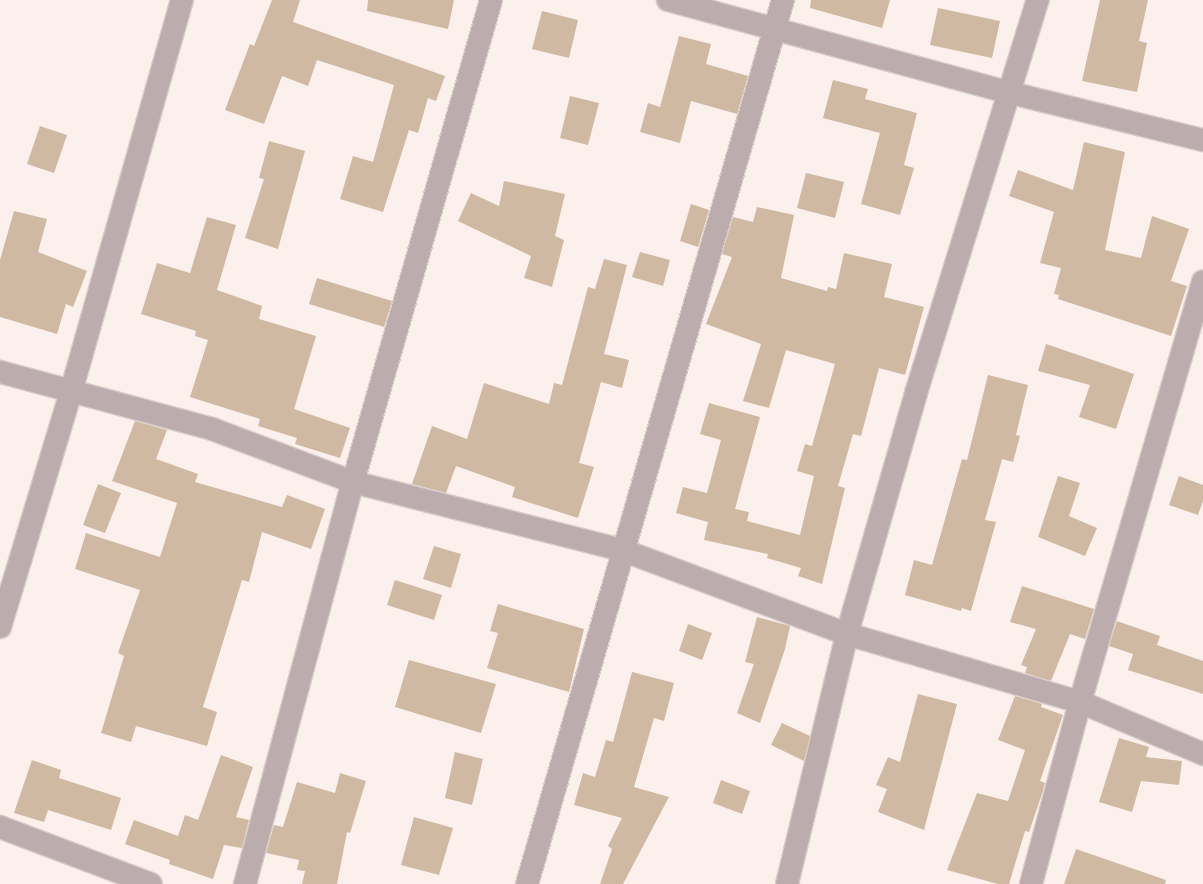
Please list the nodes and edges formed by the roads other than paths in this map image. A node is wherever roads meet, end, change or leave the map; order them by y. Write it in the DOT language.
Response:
graph roads {
  1 [pos="182,0"];
  2 [pos="492,0"];
  3 [pos="668,0"];
  4 [pos="783,0"];
  5 [pos="1038,0"];
  6 [pos="774,30"];
  7 [pos="1010,93"];
  8 [pos="1203,140"];
  9 [pos="1203,282"];
  10 [pos="0,372"];
  11 [pos="71,392"];
  12 [pos="353,482"];
  13 [pos="622,550"];
  14 [pos="0,628"];
  15 [pos="847,634"];
  16 [pos="1080,702"];
  17 [pos="1203,754"];
  18 [pos="0,827"];
  19 [pos="151,884"];
  20 [pos="245,884"];
  21 [pos="527,884"];
  22 [pos="787,884"];
  23 [pos="1031,884"];
  1 -- 11 [label="street"];
  2 -- 12 [label="street"];
  3 -- 6 [label="street"];
  4 -- 6 [label="street"];
  5 -- 7 [label="street"];
  6 -- 7 [label="street"];
  6 -- 13 [label="street"];
  7 -- 8 [label="street"];
  7 -- 15 [label="street"];
  9 -- 16 [label="street"];
  10 -- 11 [label="street"];
  11 -- 12 [label="street"];
  11 -- 14 [label="street"];
  12 -- 13 [label="street"];
  12 -- 20 [label="street"];
  13 -- 15 [label="street"];
  13 -- 21 [label="street"];
  15 -- 16 [label="street"];
  15 -- 22 [label="street"];
  16 -- 17 [label="street"];
  16 -- 23 [label="street"];
  18 -- 19 [label="street"];
}
